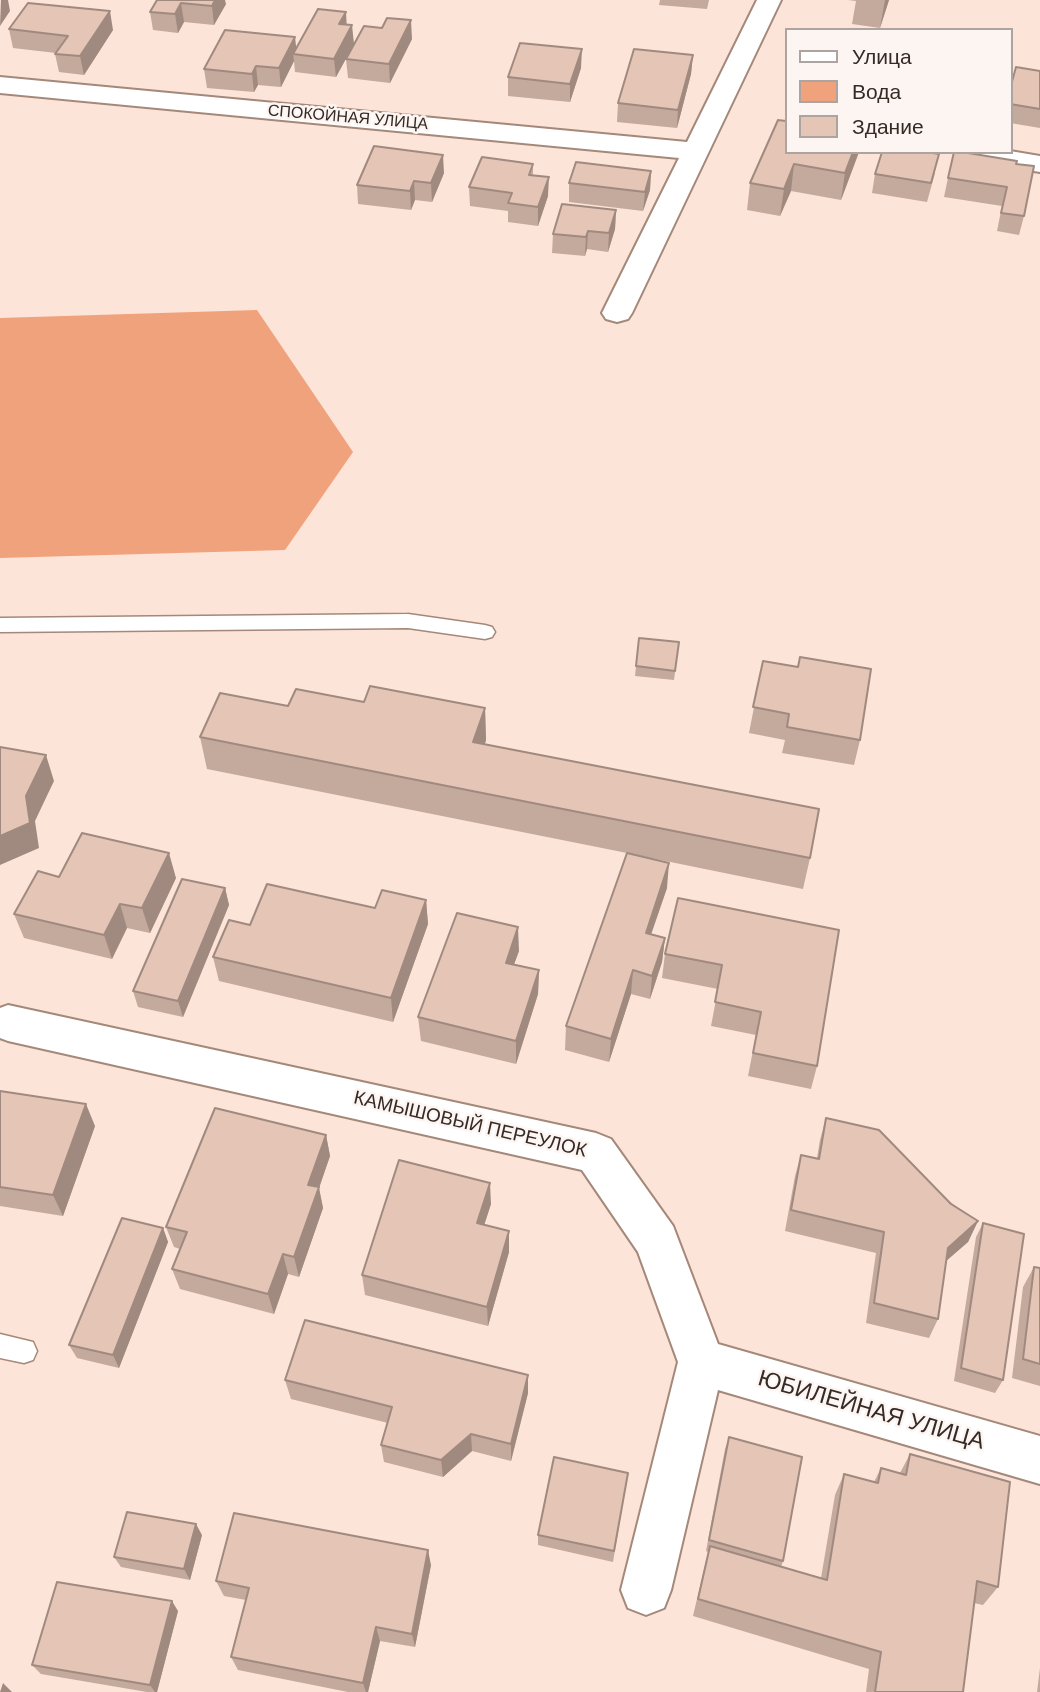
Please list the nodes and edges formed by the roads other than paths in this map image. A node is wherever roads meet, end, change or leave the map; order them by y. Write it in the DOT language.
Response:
graph roads {
  1 [pos="769,0"];
  2 [pos="0,85"];
  3 [pos="695,152"];
  4 [pos="980,154"];
  5 [pos="1040,163"];
  6 [pos="617,313"];
  7 [pos="0,625"];
  8 [pos="485,632"];
  9 [pos="8,1023"];
  10 [pos="701,1362"];
  11 [pos="1040,1460"];
  12 [pos="646,1590"];
  1 -- 3 [label="street"];
  2 -- 3 [label="street, СПОКОЙНАЯ УЛИЦА"];
  3 -- 6 [label="street"];
  4 -- 5 [label="street"];
  7 -- 8 [label="lane"];
  9 -- 10 [label="street, КАМЫШОВЫЙ ПЕРЕУЛОК"];
  10 -- 11 [label="street, ЮБИЛЕЙНАЯ УЛИЦА"];
  10 -- 12 [label="street"];
}
